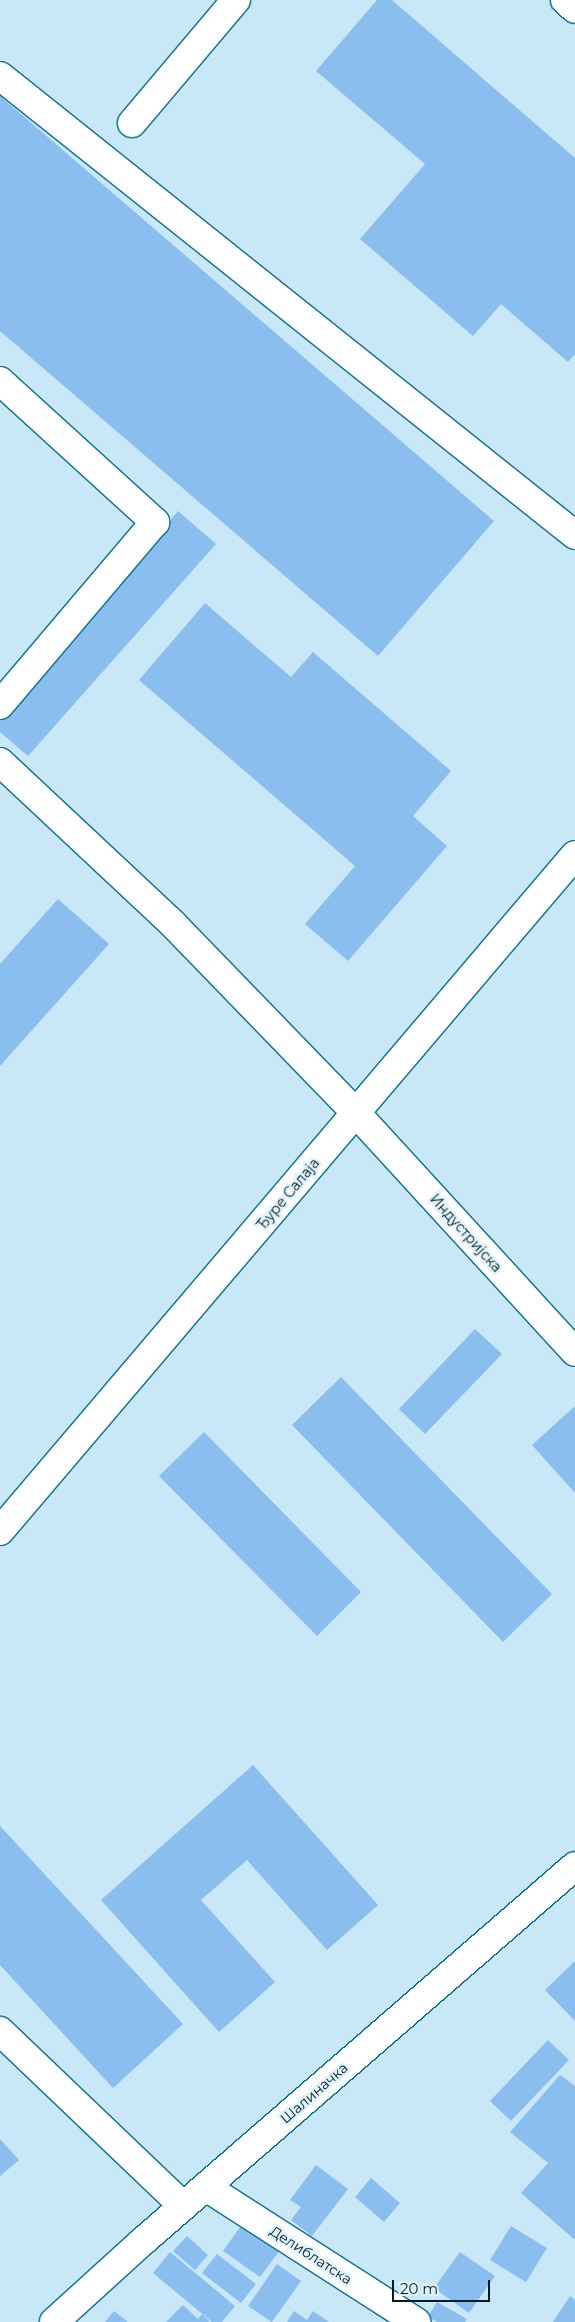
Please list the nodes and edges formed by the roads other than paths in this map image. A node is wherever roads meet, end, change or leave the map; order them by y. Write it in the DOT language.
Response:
graph roads {
  1 [pos="236,0"];
  2 [pos="565,0"];
  3 [pos="575,9"];
  4 [pos="0,76"];
  5 [pos="132,123"];
  6 [pos="0,381"];
  7 [pos="575,535"];
  8 [pos="0,705"];
  9 [pos="0,762"];
  10 [pos="575,855"];
  11 [pos="356,1113"];
  12 [pos="575,1352"];
  13 [pos="0,1531"];
  14 [pos="575,1866"];
  15 [pos="0,2031"];
  16 [pos="206,2187"];
  17 [pos="183,2206"];
  18 [pos="54,2322"];
  19 [pos="416,2322"];
  1 -- 5 [label="street"];
  2 -- 3 [label="street"];
  4 -- 7 [label="street"];
  6 -- 8 [label="street"];
  9 -- 11 [label="street, Индустријска"];
  10 -- 11 [label="street, Ђуре Салаја"];
  11 -- 12 [label="street, Индустријска"];
  11 -- 13 [label="street, Ђуре Салаја"];
  14 -- 16 [label="street, Шалиначка"];
  15 -- 17 [label="street"];
  16 -- 17 [label="street, Шалиначка"];
  16 -- 19 [label="street, Делиблатска"];
  17 -- 18 [label="street, Шалиначка"];
}
